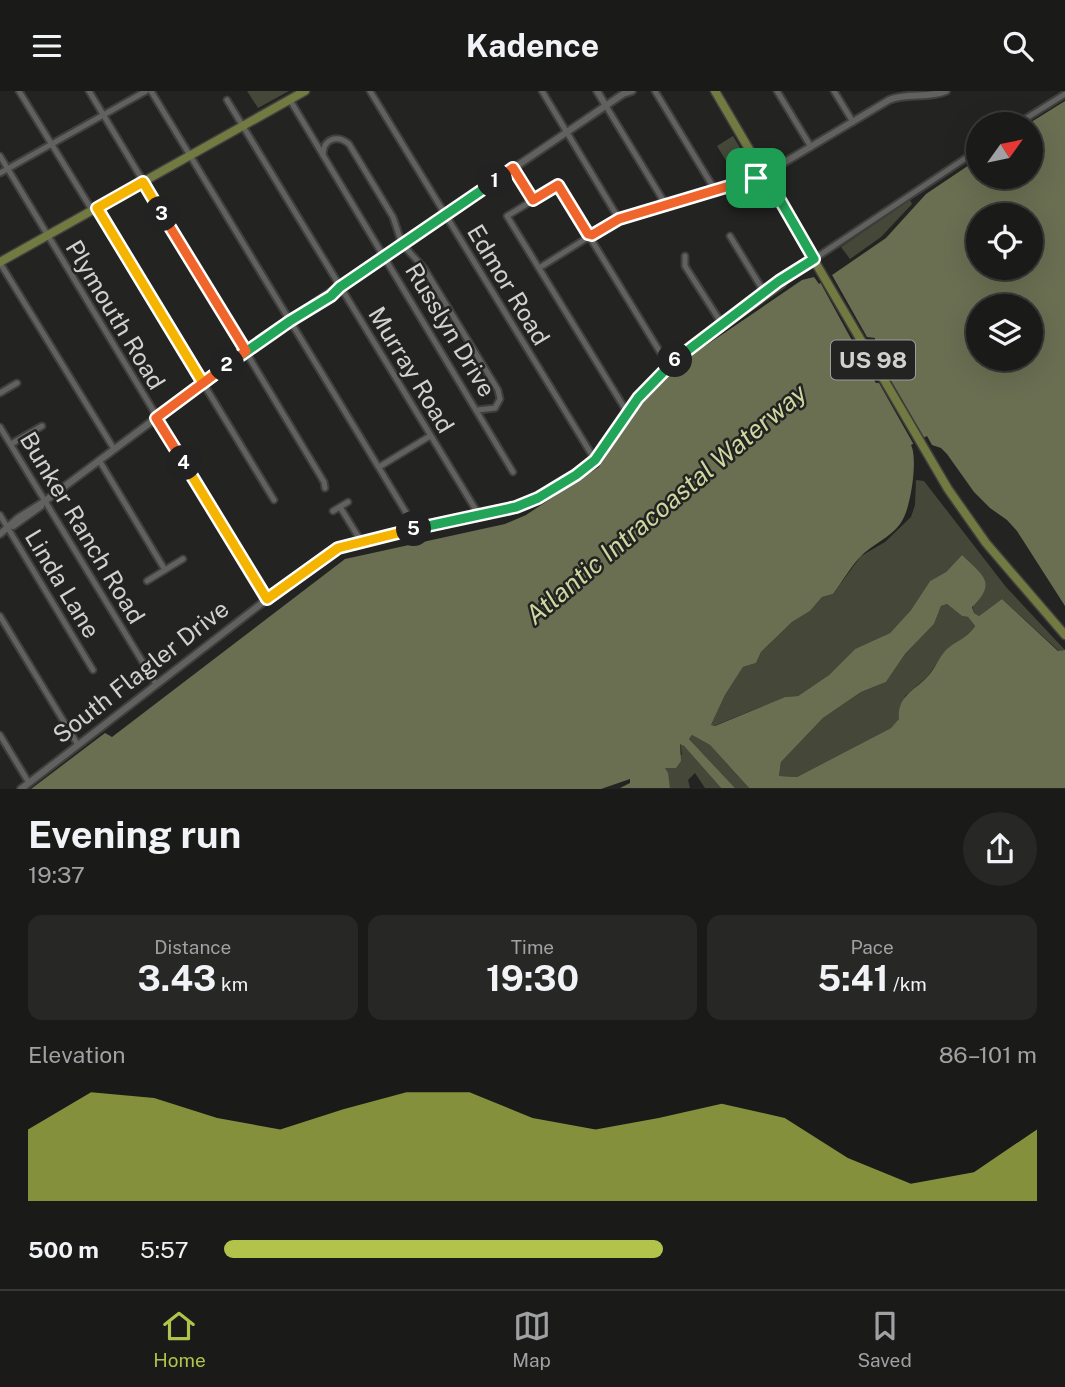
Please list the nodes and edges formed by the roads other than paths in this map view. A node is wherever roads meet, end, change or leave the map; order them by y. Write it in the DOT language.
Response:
graph roads {
  1 [pos="19,91"];
  2 [pos="89,91"];
  3 [pos="149,91"];
  4 [pos="306,91"];
  5 [pos="370,91"];
  6 [pos="542,91"];
  7 [pos="597,91"];
  8 [pos="632,91"];
  9 [pos="655,91"];
  10 [pos="715,91"];
  11 [pos="777,91"];
  12 [pos="834,91"];
  13 [pos="946,91"];
  14 [pos="624,92"];
  15 [pos="896,94"];
  16 [pos="1060,94"];
  17 [pos="226,100"];
  18 [pos="290,100"];
  19 [pos="606,106"];
  20 [pos="1034,112"];
  21 [pos="103,115"];
  22 [pos="853,122"];
  23 [pos="242,127"];
  24 [pos="567,132"];
  25 [pos="51,144"];
  26 [pos="811,147"];
  27 [pos="323,155"];
  28 [pos="0,156"];
  29 [pos="190,156"];
  30 [pos="966,159"];
  31 [pos="513,168"];
  32 [pos="8,169"];
  33 [pos="0,173"];
  34 [pos="765,174"];
  35 [pos="143,182"];
  36 [pos="715,190"];
  37 [pos="533,200"];
  38 [pos="666,205"];
  39 [pos="94,209"];
  40 [pos="446,215"];
  41 [pos="619,219"];
  42 [pos="47,236"];
  43 [pos="730,236"];
  44 [pos="590,237"];
  45 [pos="402,244"];
  46 [pos="685,256"];
  47 [pos="384,257"];
  48 [pos="1,259"];
  49 [pos="814,259"];
  50 [pos="539,268"];
  51 [pos="340,287"];
  52 [pos="764,292"];
  53 [pos="290,321"];
  54 [pos="722,324"];
  55 [pos="246,351"];
  56 [pos="668,365"];
  57 [pos="17,383"];
  58 [pos="203,383"];
  59 [pos="0,393"];
  60 [pos="478,411"];
  61 [pos="627,412"];
  62 [pos="156,418"];
  63 [pos="42,426"];
  64 [pos="0,427"];
  65 [pos="430,436"];
  66 [pos="11,444"];
  67 [pos="114,449"];
  68 [pos="99,460"];
  69 [pos="595,460"];
  70 [pos="379,467"];
  71 [pos="513,472"];
  72 [pos="325,488"];
  73 [pos="274,500"];
  74 [pos="46,501"];
  75 [pos="348,502"];
  76 [pos="340,507"];
  77 [pos="333,511"];
  78 [pos="0,515"];
  79 [pos="479,515"];
  80 [pos="8,529"];
  81 [pos="416,529"];
  82 [pos="0,534"];
  83 [pos="361,541"];
  84 [pos="183,559"];
  85 [pos="165,570"];
  86 [pos="147,580"];
  87 [pos="267,599"];
  88 [pos="0,616"];
  89 [pos="1065,635"];
  90 [pos="93,670"];
  91 [pos="156,684"];
  92 [pos="0,736"];
  93 [pos="78,745"];
  94 [pos="29,783"];
  95 [pos="21,789"];
  1 -- 25 [label="street"];
  2 -- 21 [label="street"];
  3 -- 21 [label="street"];
  3 -- 29 [label="street"];
  4 -- 18 [label="main road"];
  5 -- 40 [label="street, Edmor Road"];
  6 -- 24 [label="street"];
  7 -- 19 [label="street"];
  8 -- 14 [label="street"];
  9 -- 36 [label="street"];
  10 -- 34 [label="main road, US 98"];
  11 -- 26 [label="street"];
  12 -- 22 [label="street"];
  13 -- 15 [label="street"];
  14 -- 19 [label="street"];
  15 -- 22 [label="street"];
  16 -- 20 [label="street"];
  17 -- 23 [label="street, Murray Road"];
  18 -- 23 [label="main road"];
  18 -- 27 [label="street, Russlyn Drive"];
  19 -- 24 [label="street"];
  19 -- 38 [label="street"];
  21 -- 25 [label="street"];
  21 -- 35 [label="street"];
  22 -- 26 [label="street"];
  23 -- 29 [label="main road"];
  23 -- 51 [label="street, Murray Road"];
  24 -- 31 [label="street"];
  24 -- 41 [label="street"];
  25 -- 32 [label="street"];
  25 -- 39 [label="street"];
  26 -- 34 [label="street"];
  27 -- 45 [label="street"];
  27 -- 47 [label="street, Russlyn Drive"];
  28 -- 32 [label="street, Plymouth Road"];
  29 -- 35 [label="main road"];
  29 -- 53 [label="street"];
  30 -- 49 [label="street, South Flagler Drive"];
  31 -- 37 [label="street"];
  31 -- 40 [label="street"];
  32 -- 33 [label="street"];
  32 -- 42 [label="street, Plymouth Road"];
  34 -- 36 [label="street"];
  34 -- 49 [label="main road, US 98"];
  35 -- 39 [label="main road"];
  35 -- 55 [label="street"];
  36 -- 38 [label="street"];
  37 -- 44 [label="street"];
  37 -- 50 [label="street"];
  38 -- 41 [label="street"];
  39 -- 42 [label="main road"];
  39 -- 58 [label="street"];
  40 -- 45 [label="street"];
  40 -- 69 [label="street, Edmor Road"];
  41 -- 44 [label="street"];
  42 -- 48 [label="main road"];
  42 -- 62 [label="street, Plymouth Road"];
  43 -- 52 [label="street"];
  44 -- 50 [label="street"];
  44 -- 56 [label="street"];
  45 -- 47 [label="street"];
  45 -- 60 [label="street"];
  46 -- 54 [label="street"];
  47 -- 51 [label="street"];
  47 -- 60 [label="street, Russlyn Drive"];
  48 -- 67 [label="street"];
  49 -- 52 [label="street, South Flagler Drive"];
  49 -- 89 [label="main road, US 98"];
  50 -- 61 [label="street"];
  51 -- 53 [label="street"];
  51 -- 65 [label="street, Murray Road"];
  52 -- 54 [label="street, South Flagler Drive"];
  53 -- 55 [label="street"];
  53 -- 70 [label="street"];
  54 -- 56 [label="street, South Flagler Drive"];
  55 -- 58 [label="street"];
  55 -- 72 [label="street"];
  56 -- 61 [label="street, South Flagler Drive"];
  57 -- 59 [label="street"];
  58 -- 62 [label="street"];
  58 -- 73 [label="street"];
  60 -- 71 [label="street, Russlyn Drive"];
  61 -- 69 [label="street, South Flagler Drive"];
  62 -- 67 [label="street"];
  62 -- 87 [label="street, Plymouth Road"];
  63 -- 66 [label="street"];
  64 -- 66 [label="street, Bunker Ranch Road"];
  65 -- 70 [label="street"];
  65 -- 79 [label="street, Murray Road"];
  66 -- 74 [label="street, Bunker Ranch Road"];
  67 -- 68 [label="street"];
  68 -- 74 [label="street"];
  68 -- 85 [label="street"];
  69 -- 79 [label="street, South Flagler Drive"];
  70 -- 81 [label="street"];
  74 -- 80 [label="street"];
  74 -- 91 [label="street, Bunker Ranch Road"];
  75 -- 76 [label="street"];
  76 -- 77 [label="street"];
  76 -- 83 [label="street"];
  78 -- 80 [label="street, Linda Lane"];
  79 -- 81 [label="street, South Flagler Drive"];
  80 -- 82 [label="street"];
  80 -- 90 [label="street, Linda Lane"];
  81 -- 83 [label="street, South Flagler Drive"];
  83 -- 87 [label="street, South Flagler Drive"];
  84 -- 85 [label="street"];
  85 -- 86 [label="street"];
  87 -- 91 [label="street, South Flagler Drive"];
  88 -- 93 [label="street"];
  91 -- 93 [label="street, South Flagler Drive"];
  92 -- 94 [label="street"];
  93 -- 94 [label="street, South Flagler Drive"];
  94 -- 95 [label="street, South Flagler Drive"];
}
